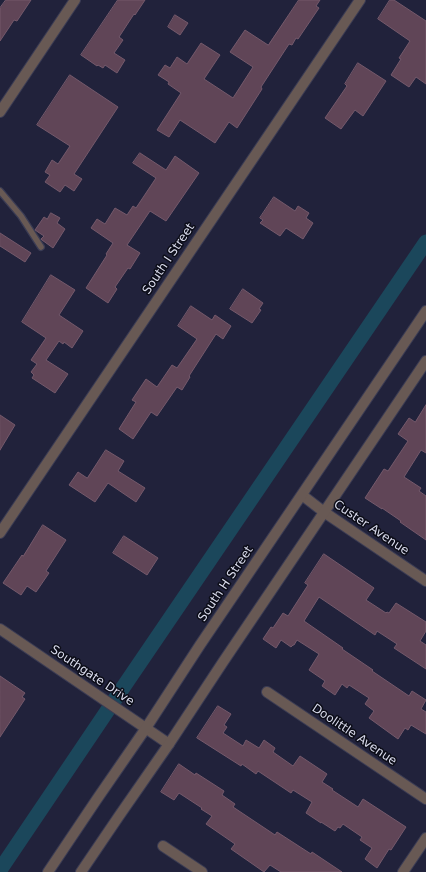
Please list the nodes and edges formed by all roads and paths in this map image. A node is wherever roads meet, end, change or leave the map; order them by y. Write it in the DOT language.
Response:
graph roads {
  1 [pos="76,0"];
  2 [pos="360,0"];
  3 [pos="0,112"];
  4 [pos="0,191"];
  5 [pos="41,248"];
  6 [pos="426,311"];
  7 [pos="426,361"];
  8 [pos="302,495"];
  9 [pos="324,512"];
  10 [pos="0,533"];
  11 [pos="426,581"];
  12 [pos="0,629"];
  13 [pos="267,692"];
  14 [pos="146,728"];
  15 [pos="169,744"];
  16 [pos="426,799"];
  17 [pos="426,838"];
  18 [pos="163,846"];
  19 [pos="48,872"];
  20 [pos="81,872"];
  21 [pos="202,872"];
  22 [pos="403,872"];
  1 -- 3 [label="street"];
  2 -- 10 [label="street, South I Street"];
  4 -- 5 [label="lane"];
  6 -- 8 [label="street, South H Street"];
  7 -- 9 [label="street"];
  8 -- 9 [label="street, Custer Avenue"];
  8 -- 14 [label="street, South H Street"];
  9 -- 11 [label="street, Custer Avenue"];
  9 -- 15 [label="street"];
  12 -- 14 [label="street, Southgate Drive"];
  13 -- 16 [label="street, Doolittle Avenue"];
  14 -- 15 [label="street, Southgate Drive"];
  14 -- 19 [label="street, South H Street"];
  15 -- 20 [label="street"];
  17 -- 22 [label="street"];
  18 -- 21 [label="street"];
}
